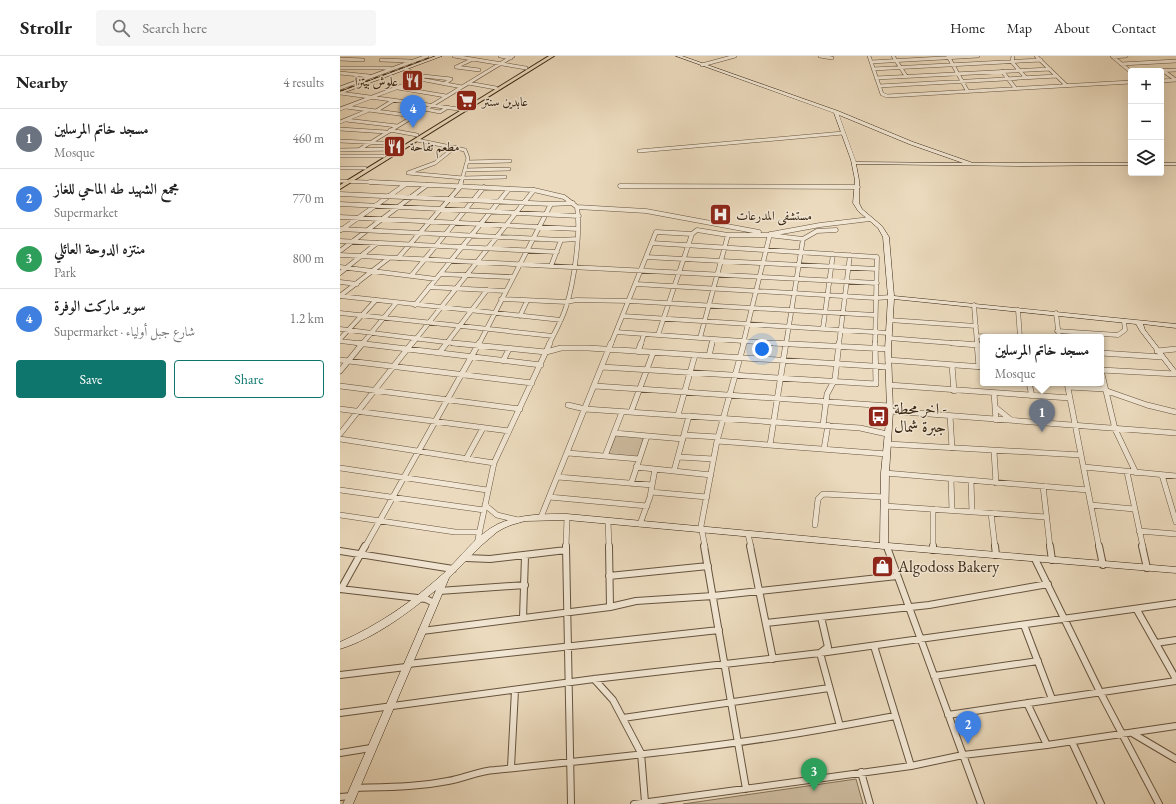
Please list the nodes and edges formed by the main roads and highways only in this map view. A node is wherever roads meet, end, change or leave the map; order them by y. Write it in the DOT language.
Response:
graph roads {
  1 [pos="546,56"];
  2 [pos="552,56"];
  3 [pos="463,109"];
  4 [pos="417,137"];
  5 [pos="341,182"];
  6 [pos="340,187"];
  1 -- 3 [label="main road"];
  2 -- 3 [label="main road"];
  3 -- 4 [label="main road"];
  4 -- 5 [label="main road"];
  4 -- 6 [label="main road"];
}
